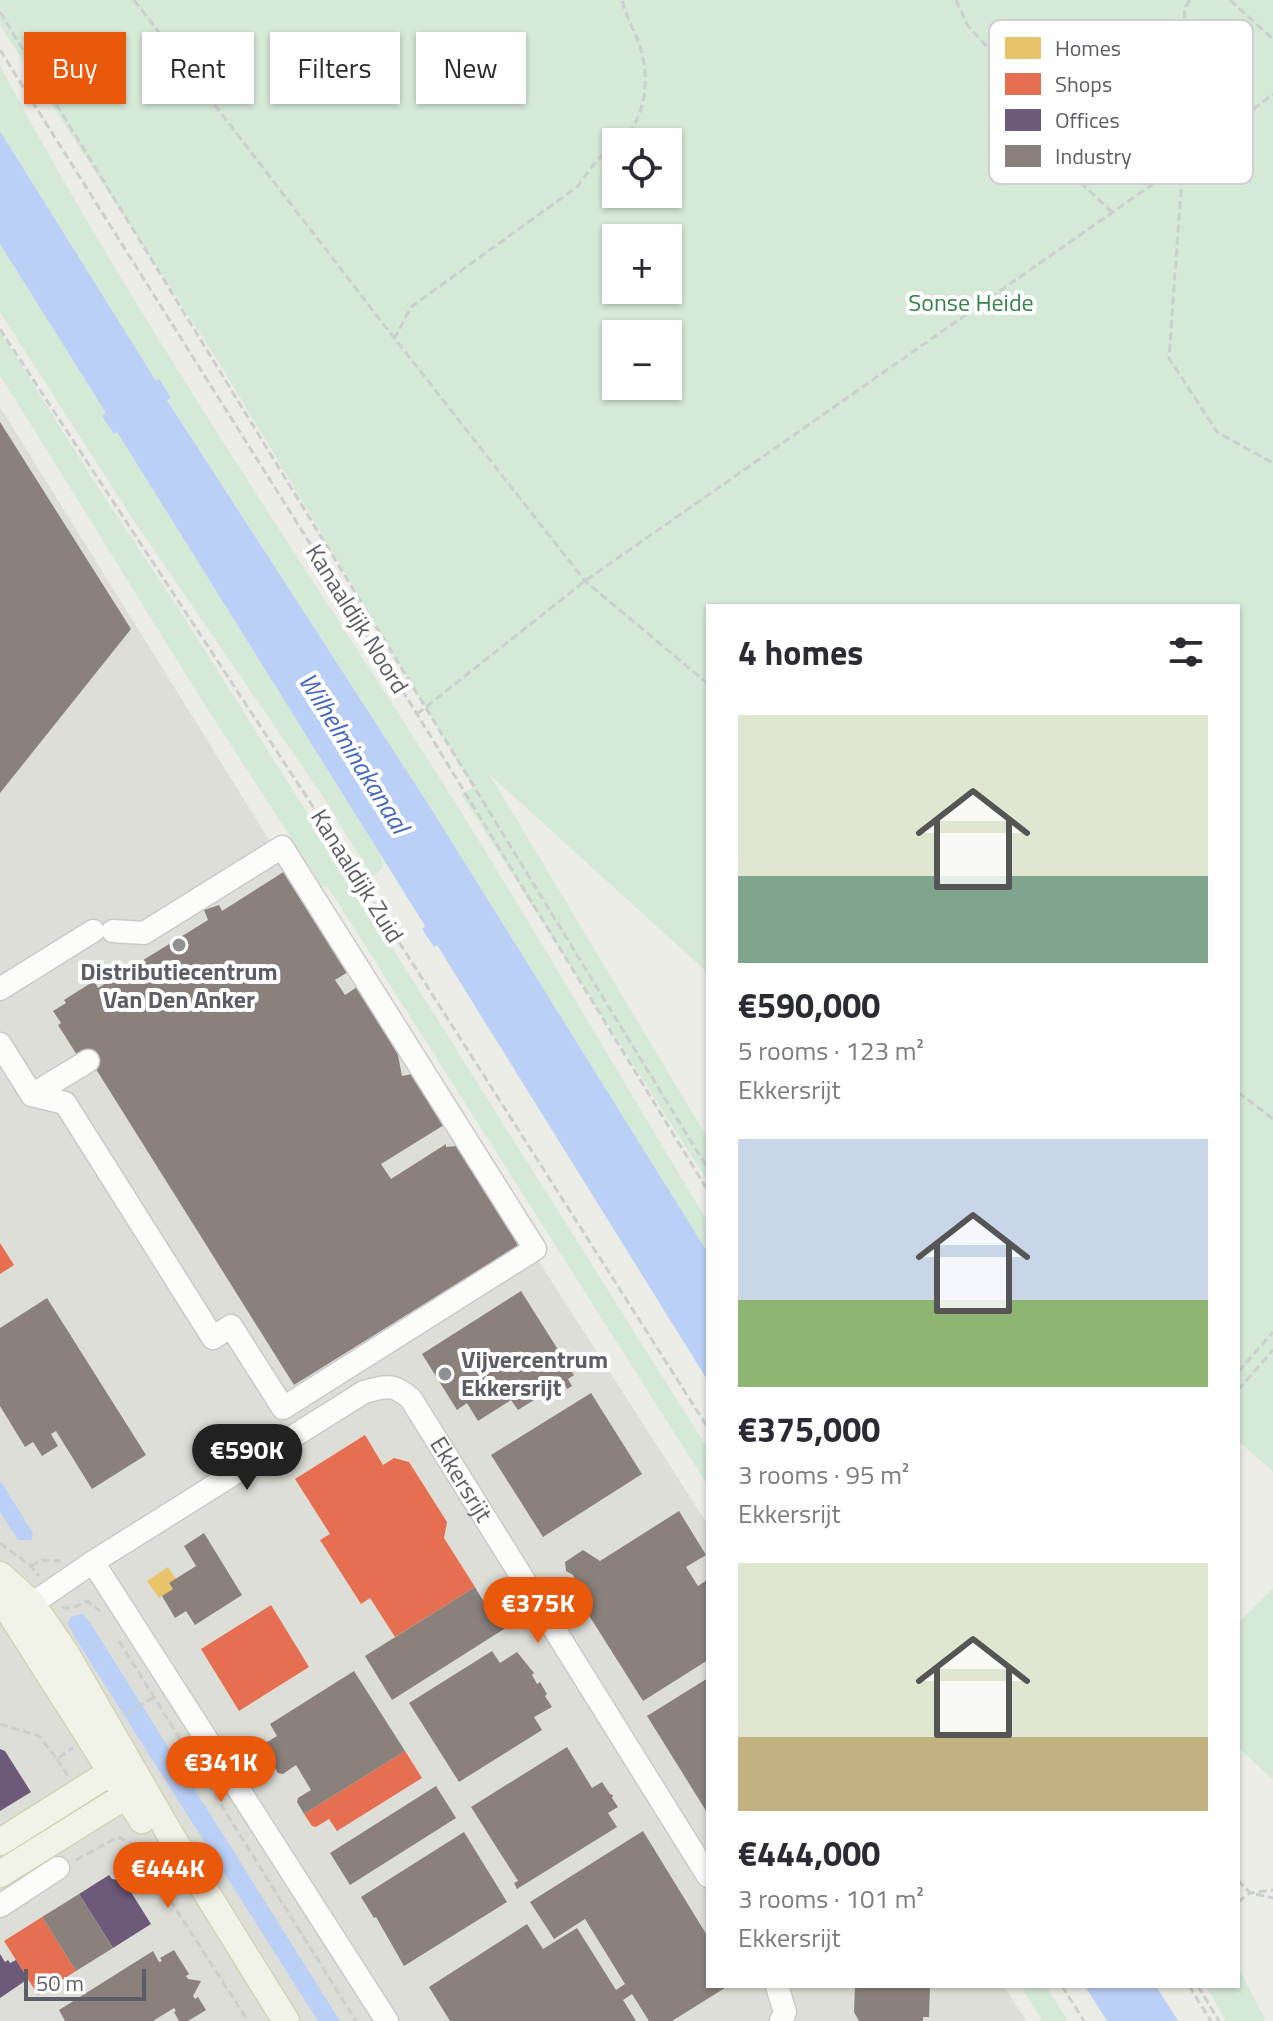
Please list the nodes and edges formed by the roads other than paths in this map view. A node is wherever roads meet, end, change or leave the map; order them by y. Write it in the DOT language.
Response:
graph roads {
  1 [pos="0,989"];
  2 [pos="0,1044"];
  3 [pos="88,1061"];
  4 [pos="32,1095"];
  5 [pos="93,1562"];
  6 [pos="0,1575"];
  7 [pos="24,1602"];
  8 [pos="124,1780"];
  9 [pos="0,1842"];
  10 [pos="58,1868"];
  11 [pos="706,1873"];
  12 [pos="0,1874"];
  13 [pos="0,1906"];
  14 [pos="778,1988"];
  15 [pos="266,2021"];
  16 [pos="286,2021"];
  17 [pos="387,2021"];
  18 [pos="781,2021"];
  1 -- 4 [label="street"];
  2 -- 4 [label="street"];
  3 -- 4 [label="street"];
  5 -- 7 [label="street, Ekkersrijt"];
  5 -- 11 [label="street, Ekkersrijt"];
  5 -- 17 [label="street"];
  6 -- 7 [label="main road"];
  7 -- 8 [label="main road"];
  7 -- 8 [label="main road"];
  8 -- 9 [label="main road"];
  8 -- 12 [label="main road"];
  8 -- 15 [label="main road"];
  8 -- 16 [label="main road"];
  10 -- 13 [label="street"];
  14 -- 18 [label="street"];
}
